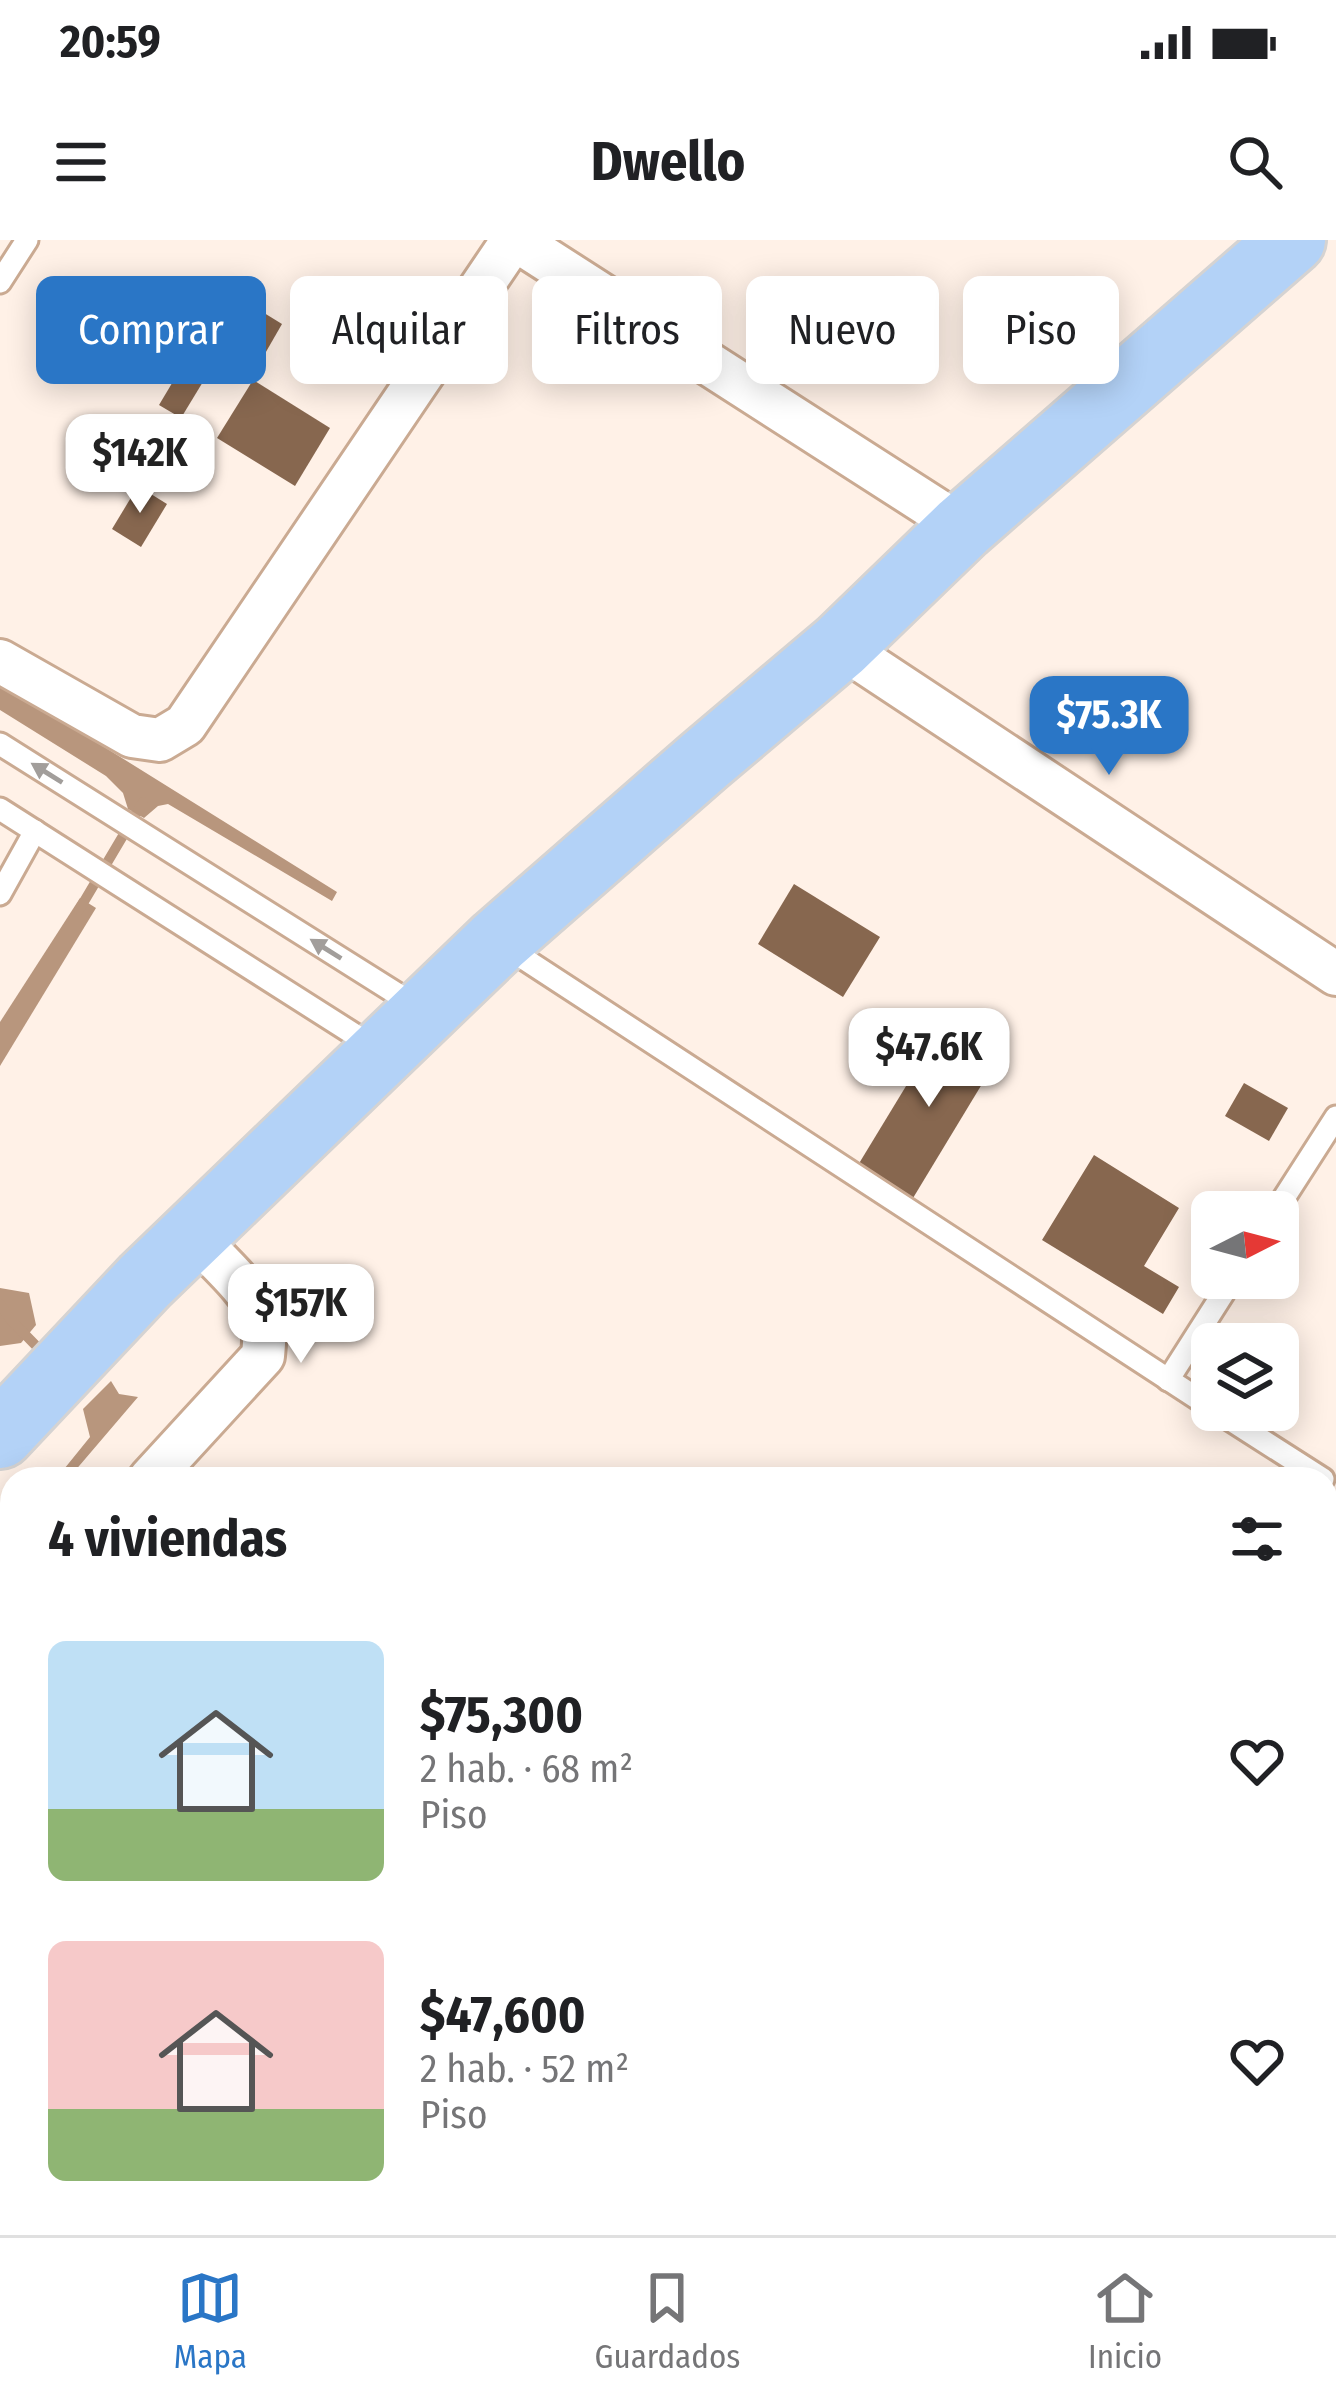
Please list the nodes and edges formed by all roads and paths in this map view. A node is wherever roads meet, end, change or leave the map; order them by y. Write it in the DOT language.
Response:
graph roads {
  1 [pos="27,240"];
  2 [pos="514,240"];
  3 [pos="1292,240"];
  4 [pos="0,282"];
  5 [pos="963,527"];
  6 [pos="840,646"];
  7 [pos="0,661"];
  8 [pos="0,744"];
  9 [pos="0,809"];
  10 [pos="35,832"];
  11 [pos="0,894"];
  12 [pos="498,941"];
  13 [pos="1336,974"];
  14 [pos="404,1032"];
  15 [pos="1336,1118"];
  16 [pos="1289,1191"];
  17 [pos="193,1235"];
  18 [pos="1220,1299"];
  19 [pos="1168,1380"];
  20 [pos="1191,1394"];
  21 [pos="8,1426"];
  22 [pos="1248,1431"];
  23 [pos="161,1467"];
  24 [pos="1304,1467"];
  1 -- 4 [label="lane"];
  2 -- 5 [label="street"];
  2 -- 7 [label="street"];
  3 -- 5 [label="highway"];
  5 -- 6 [label="highway"];
  6 -- 12 [label="highway"];
  6 -- 13 [label="street"];
  14 -- 8 [label="lane, one-way"];
  9 -- 10 [label="lane"];
  10 -- 11 [label="lane"];
  10 -- 14 [label="lane"];
  12 -- 14 [label="highway"];
  12 -- 19 [label="lane"];
  14 -- 17 [label="highway"];
  15 -- 16 [label="lane"];
  17 -- 21 [label="highway"];
  17 -- 23 [label="street"];
  18 -- 19 [label="lane"];
  19 -- 20 [label="lane"];
  22 -- 24 [label="lane"];
}
